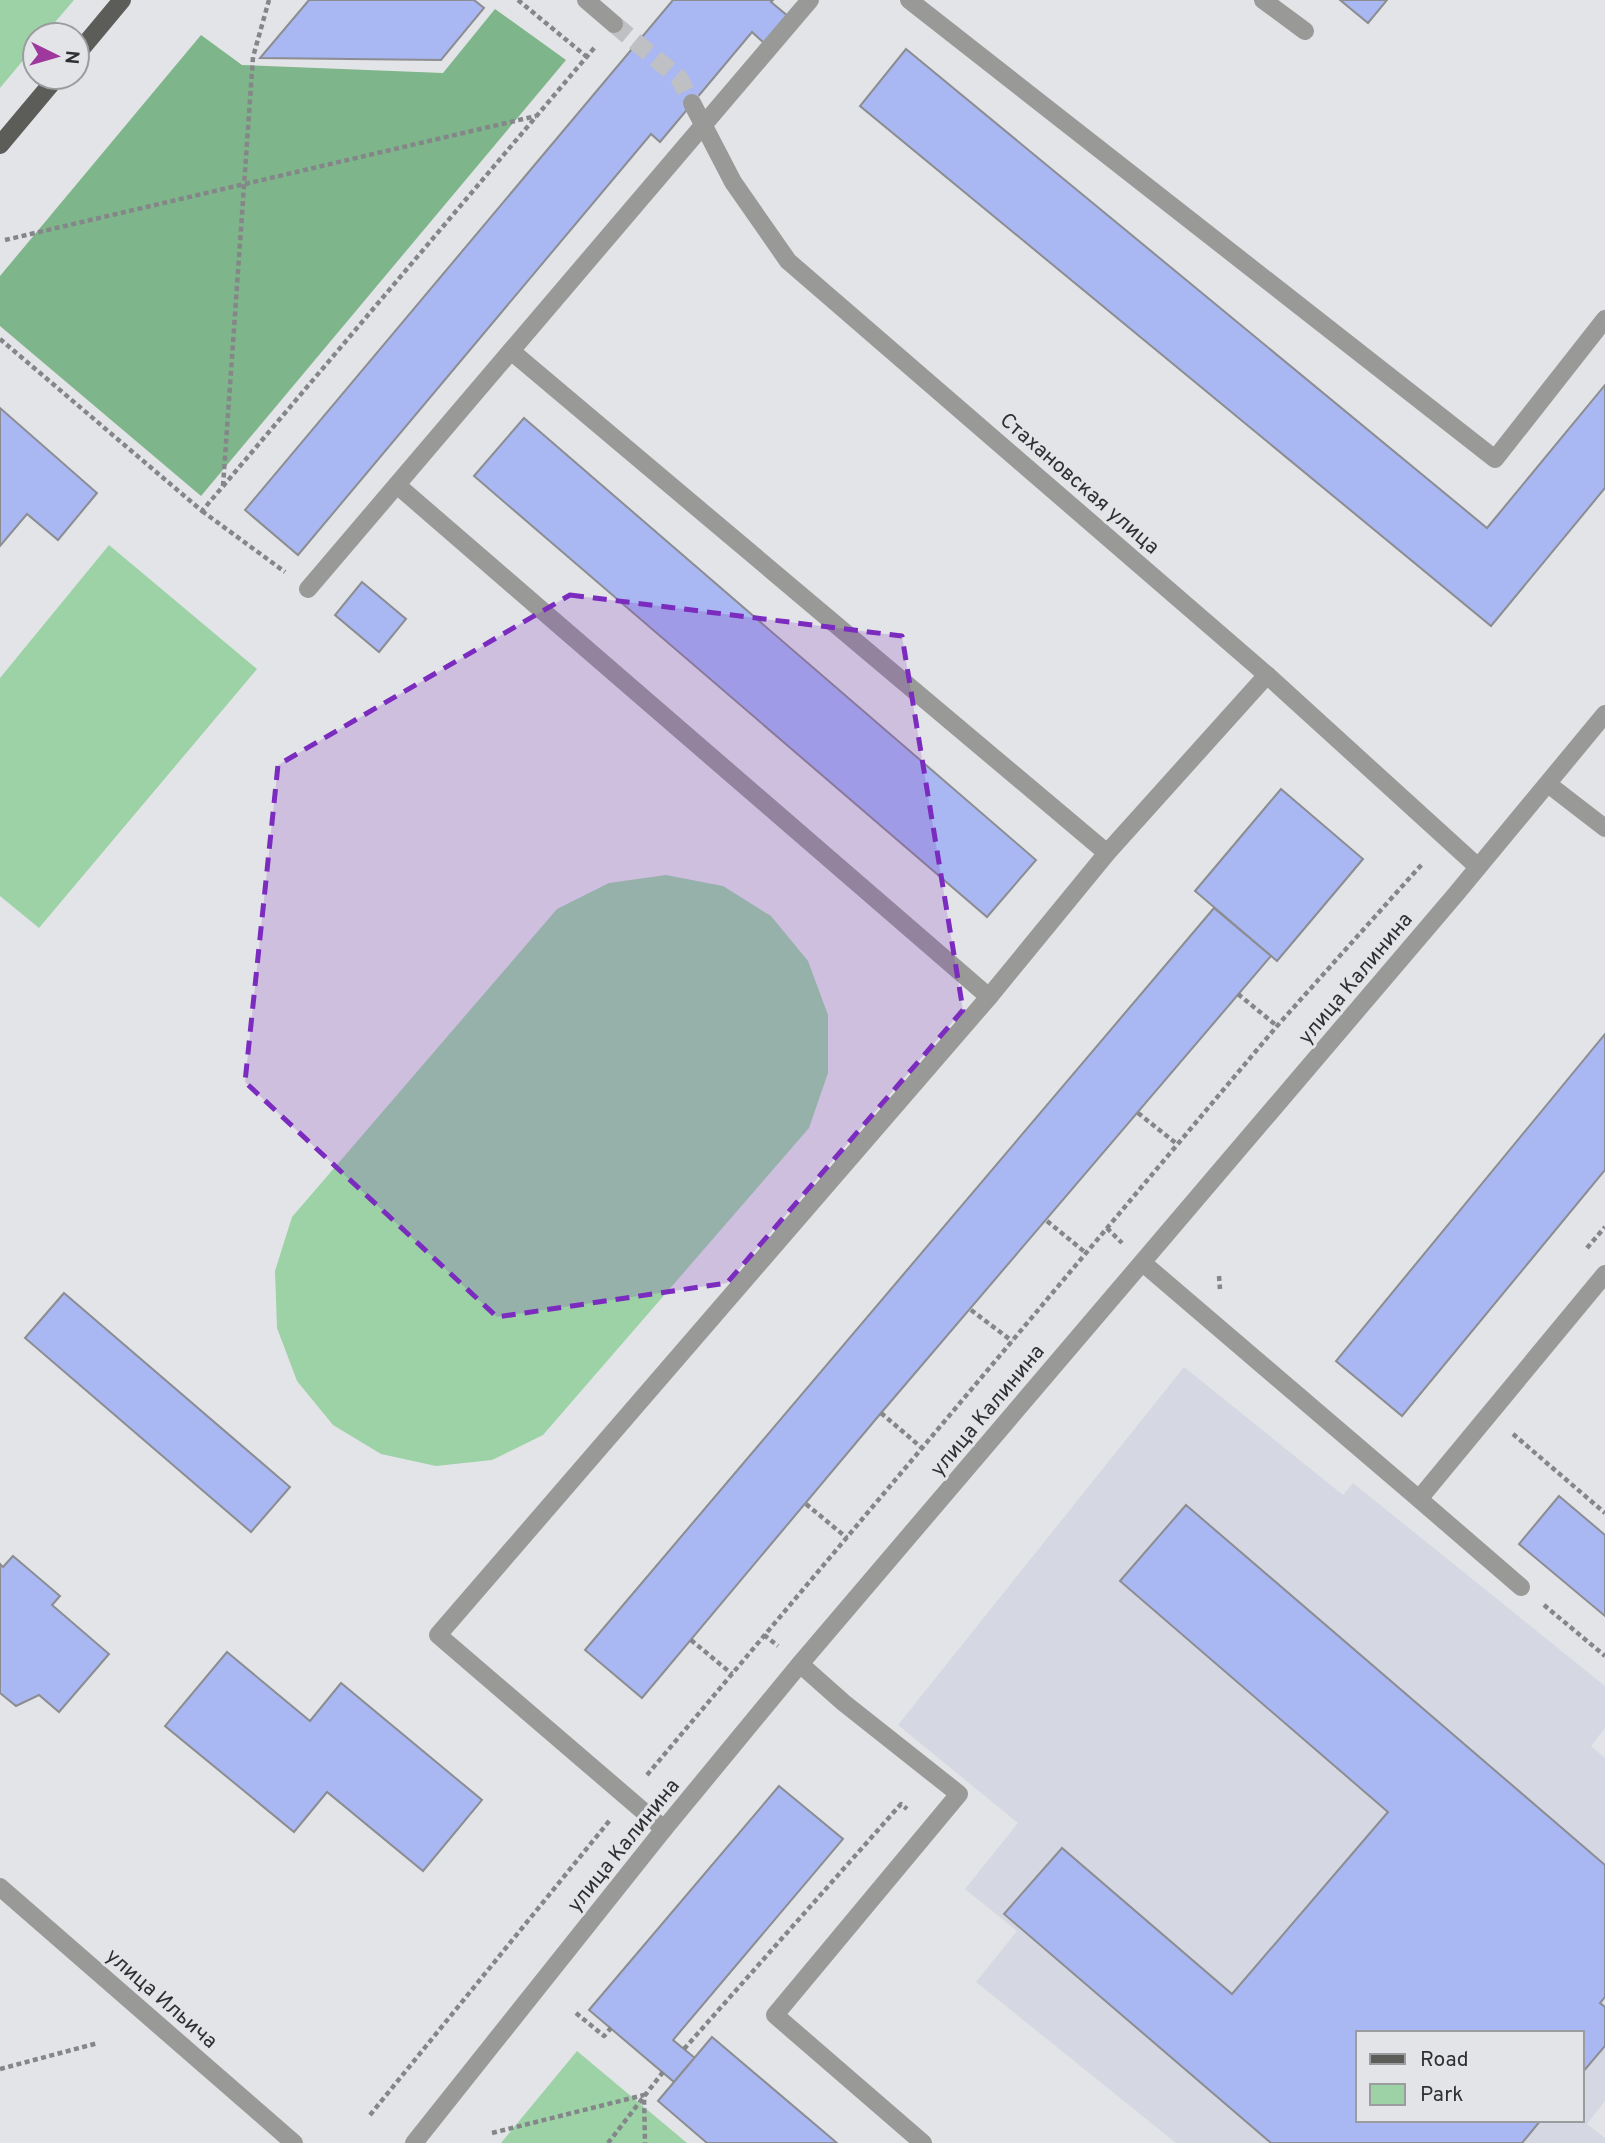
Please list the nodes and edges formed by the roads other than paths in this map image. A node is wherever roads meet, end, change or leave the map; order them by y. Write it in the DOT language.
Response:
graph roads {
  1 [pos="122,0"];
  2 [pos="586,0"];
  3 [pos="810,0"];
  4 [pos="909,0"];
  5 [pos="1263,0"];
  6 [pos="614,24"];
  7 [pos="1305,31"];
  8 [pos="91,37"];
  9 [pos="45,91"];
  10 [pos="692,103"];
  11 [pos="703,126"];
  12 [pos="0,145"];
  13 [pos="1605,319"];
  14 [pos="511,351"];
  15 [pos="397,485"];
  16 [pos="308,589"];
  17 [pos="1267,674"];
  18 [pos="1605,714"];
  19 [pos="1548,784"];
  20 [pos="1605,828"];
  21 [pos="1107,853"];
  22 [pos="1478,867"];
  23 [pos="989,997"];
  24 [pos="1143,1262"];
  25 [pos="1605,1273"];
  26 [pos="1419,1499"];
  27 [pos="1521,1587"];
  28 [pos="800,1664"];
  29 [pos="664,1829"];
  30 [pos="0,1887"];
  31 [pos="294,2143"];
  32 [pos="414,2143"];
  33 [pos="923,2143"];
  1 -- 8 [label="main road"];
  2 -- 6 [label="street"];
  3 -- 11 [label="street"];
  4 -- 13 [label="street"];
  5 -- 7 [label="street"];
  9 -- 12 [label="main road"];
  10 -- 11 [label="street, Стахановская улица"];
  11 -- 14 [label="street"];
  11 -- 17 [label="street, Стахановская улица"];
  14 -- 15 [label="street"];
  14 -- 21 [label="street"];
  15 -- 16 [label="street"];
  15 -- 23 [label="street"];
  17 -- 21 [label="street"];
  17 -- 22 [label="street, Стахановская улица"];
  18 -- 19 [label="street, улица Калинина"];
  19 -- 20 [label="street"];
  19 -- 22 [label="street, улица Калинина"];
  21 -- 23 [label="street"];
  22 -- 24 [label="street, улица Калинина"];
  23 -- 29 [label="street"];
  24 -- 26 [label="street"];
  24 -- 28 [label="street, улица Калинина"];
  25 -- 26 [label="street"];
  26 -- 27 [label="street"];
  28 -- 29 [label="street, улица Калинина"];
  28 -- 33 [label="street"];
  29 -- 32 [label="street, улица Калинина"];
  30 -- 31 [label="street, улица Ильича"];
}
